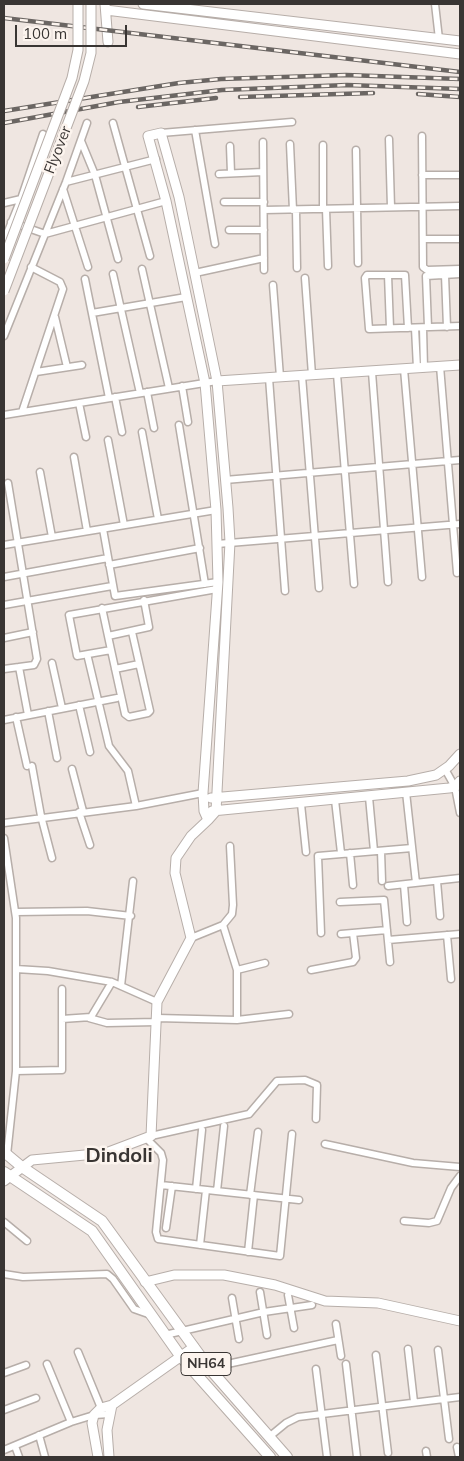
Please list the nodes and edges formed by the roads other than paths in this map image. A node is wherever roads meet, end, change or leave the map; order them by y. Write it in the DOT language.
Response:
graph roads {
  1 [pos="78,4"];
  2 [pos="91,4"];
  3 [pos="143,4"];
  4 [pos="435,4"];
  5 [pos="106,7"];
  6 [pos="365,30"];
  7 [pos="439,39"];
  8 [pos="460,41"];
  9 [pos="108,42"];
  10 [pos="364,42"];
  11 [pos="460,54"];
  12 [pos="292,122"];
  13 [pos="87,123"];
  14 [pos="113,123"];
  15 [pos="195,130"];
  16 [pos="161,133"];
  17 [pos="43,134"];
  18 [pos="422,136"];
  19 [pos="390,139"];
  20 [pos="81,141"];
  21 [pos="263,142"];
  22 [pos="290,144"];
  23 [pos="322,145"];
  24 [pos="230,146"];
  25 [pos="356,150"];
  26 [pos="156,160"];
  27 [pos="124,168"];
  28 [pos="263,172"];
  29 [pos="231,173"];
  30 [pos="219,174"];
  31 [pos="95,175"];
  32 [pos="422,175"];
  33 [pos="460,175"];
  34 [pos="65,186"];
  35 [pos="21,199"];
  36 [pos="166,201"];
  37 [pos="224,202"];
  38 [pos="264,202"];
  39 [pos="4,203"];
  40 [pos="422,206"];
  41 [pos="460,206"];
  42 [pos="391,207"];
  43 [pos="357,208"];
  44 [pos="136,209"];
  45 [pos="325,209"];
  46 [pos="264,210"];
  47 [pos="294,210"];
  48 [pos="107,217"];
  49 [pos="11,222"];
  50 [pos="75,226"];
  51 [pos="229,230"];
  52 [pos="264,230"];
  53 [pos="45,234"];
  54 [pos="423,239"];
  55 [pos="460,239"];
  56 [pos="4,240"];
  57 [pos="216,244"];
  58 [pos="150,256"];
  59 [pos="264,258"];
  60 [pos="4,259"];
  61 [pos="118,259"];
  62 [pos="358,263"];
  63 [pos="328,266"];
  64 [pos="88,267"];
  65 [pos="31,268"];
  66 [pos="297,268"];
  67 [pos="142,269"];
  68 [pos="460,269"];
  69 [pos="264,270"];
  70 [pos="195,273"];
  71 [pos="113,274"];
  72 [pos="460,274"];
  73 [pos="388,275"];
  74 [pos="445,275"];
  75 [pos="305,278"];
  76 [pos="85,279"];
  77 [pos="273,285"];
  78 [pos="4,292"];
  79 [pos="186,297"];
  80 [pos="150,303"];
  81 [pos="120,308"];
  82 [pos="92,313"];
  83 [pos="55,316"];
  84 [pos="460,326"];
  85 [pos="447,327"];
  86 [pos="390,328"];
  87 [pos="418,328"];
  88 [pos="4,336"];
  89 [pos="82,365"];
  90 [pos="460,365"];
  91 [pos="440,366"];
  92 [pos="67,367"];
  93 [pos="421,368"];
  94 [pos="404,369"];
  95 [pos="36,372"];
  96 [pos="372,372"];
  97 [pos="337,374"];
  98 [pos="312,375"];
  99 [pos="302,376"];
  100 [pos="280,377"];
  101 [pos="269,378"];
  102 [pos="217,382"];
  103 [pos="204,383"];
  104 [pos="182,386"];
  105 [pos="168,388"];
  106 [pos="143,392"];
  107 [pos="112,397"];
  108 [pos="80,403"];
  109 [pos="22,412"];
  110 [pos="4,415"];
  111 [pos="188,422"];
  112 [pos="179,425"];
  113 [pos="154,428"];
  114 [pos="122,432"];
  115 [pos="142,432"];
  116 [pos="86,437"];
  117 [pos="108,440"];
  118 [pos="74,457"];
  119 [pos="460,460"];
  120 [pos="446,461"];
  121 [pos="412,464"];
  122 [pos="379,467"];
  123 [pos="345,469"];
  124 [pos="40,472"];
  125 [pos="310,472"];
  126 [pos="276,474"];
  127 [pos="226,480"];
  128 [pos="8,484"];
  129 [pos="216,510"];
  130 [pos="194,514"];
  131 [pos="158,519"];
  132 [pos="460,524"];
  133 [pos="124,525"];
  134 [pos="452,525"];
  135 [pos="417,527"];
  136 [pos="104,529"];
  137 [pos="384,530"];
  138 [pos="87,531"];
  139 [pos="350,532"];
  140 [pos="315,536"];
  141 [pos="52,537"];
  142 [pos="281,539"];
  143 [pos="230,542"];
  144 [pos="18,543"];
  145 [pos="217,544"];
  146 [pos="4,545"];
  147 [pos="200,548"];
  148 [pos="108,561"];
  149 [pos="457,573"];
  150 [pos="23,574"];
  151 [pos="4,577"];
  152 [pos="422,577"];
  153 [pos="388,582"];
  154 [pos="205,584"];
  155 [pos="354,584"];
  156 [pos="112,586"];
  157 [pos="217,586"];
  158 [pos="319,588"];
  159 [pos="285,591"];
  160 [pos="144,600"];
  161 [pos="28,601"];
  162 [pos="4,605"];
  163 [pos="102,608"];
  164 [pos="33,632"];
  165 [pos="132,632"];
  166 [pos="108,636"];
  167 [pos="4,638"];
  168 [pos="111,650"];
  169 [pos="88,658"];
  170 [pos="52,663"];
  171 [pos="140,664"];
  172 [pos="19,667"];
  173 [pos="115,669"];
  174 [pos="4,670"];
  175 [pos="117,698"];
  176 [pos="97,702"];
  177 [pos="79,705"];
  178 [pos="62,708"];
  179 [pos="48,711"];
  180 [pos="28,715"];
  181 [pos="16,717"];
  182 [pos="4,720"];
  183 [pos="90,752"];
  184 [pos="460,754"];
  185 [pos="57,758"];
  186 [pos="72,769"];
  187 [pos="445,769"];
  188 [pos="457,784"];
  189 [pos="406,792"];
  190 [pos="204,796"];
  191 [pos="369,797"];
  192 [pos="216,798"];
  193 [pos="335,800"];
  194 [pos="300,804"];
  195 [pos="136,806"];
  196 [pos="204,811"];
  197 [pos="216,811"];
  198 [pos="81,812"];
  199 [pos="460,813"];
  200 [pos="41,816"];
  201 [pos="208,820"];
  202 [pos="4,822"];
  203 [pos="4,838"];
  204 [pos="90,845"];
  205 [pos="230,846"];
  206 [pos="412,848"];
  207 [pos="377,851"];
  208 [pos="306,852"];
  209 [pos="350,853"];
  210 [pos="341,854"];
  211 [pos="52,858"];
  212 [pos="460,878"];
  213 [pos="133,881"];
  214 [pos="382,881"];
  215 [pos="437,881"];
  216 [pos="416,883"];
  217 [pos="404,884"];
  218 [pos="353,885"];
  219 [pos="388,886"];
  220 [pos="340,902"];
  221 [pos="16,912"];
  222 [pos="131,916"];
  223 [pos="440,916"];
  224 [pos="407,922"];
  225 [pos="223,925"];
  226 [pos="387,930"];
  227 [pos="321,933"];
  228 [pos="354,933"];
  229 [pos="341,934"];
  230 [pos="460,934"];
  231 [pos="447,935"];
  232 [pos="191,938"];
  233 [pos="388,940"];
  234 [pos="390,962"];
  235 [pos="266,963"];
  236 [pos="16,969"];
  237 [pos="238,970"];
  238 [pos="311,970"];
  239 [pos="451,980"];
  240 [pos="112,982"];
  241 [pos="121,986"];
  242 [pos="62,990"];
  243 [pos="157,1002"];
  244 [pos="289,1014"];
  245 [pos="89,1018"];
  246 [pos="62,1019"];
  247 [pos="157,1020"];
  248 [pos="237,1020"];
  249 [pos="16,1071"];
  250 [pos="316,1118"];
  251 [pos="224,1126"];
  252 [pos="202,1130"];
  253 [pos="258,1132"];
  254 [pos="292,1134"];
  255 [pos="149,1137"];
  256 [pos="324,1144"];
  257 [pos="6,1153"];
  258 [pos="22,1167"];
  259 [pos="460,1167"];
  260 [pos="5,1176"];
  261 [pos="460,1176"];
  262 [pos="161,1184"];
  263 [pos="172,1186"];
  264 [pos="196,1188"];
  265 [pos="206,1190"];
  266 [pos="217,1191"];
  267 [pos="252,1195"];
  268 [pos="286,1199"];
  269 [pos="300,1200"];
  270 [pos="404,1220"];
  271 [pos="4,1222"];
  272 [pos="166,1228"];
  273 [pos="27,1241"];
  274 [pos="200,1245"];
  275 [pos="248,1252"];
  276 [pos="4,1274"];
  277 [pos="146,1282"];
  278 [pos="260,1292"];
  279 [pos="288,1295"];
  280 [pos="232,1298"];
  281 [pos="312,1305"];
  282 [pos="290,1308"];
  283 [pos="264,1312"];
  284 [pos="151,1315"];
  285 [pos="236,1318"];
  286 [pos="460,1321"];
  287 [pos="336,1324"];
  288 [pos="294,1328"];
  289 [pos="180,1330"];
  290 [pos="165,1335"];
  291 [pos="268,1335"];
  292 [pos="239,1339"];
  293 [pos="338,1340"];
  294 [pos="194,1347"];
  295 [pos="408,1350"];
  296 [pos="438,1350"];
  297 [pos="78,1352"];
  298 [pos="376,1354"];
  299 [pos="341,1356"];
  300 [pos="182,1357"];
  301 [pos="46,1364"];
  302 [pos="346,1364"];
  303 [pos="26,1365"];
  304 [pos="209,1368"];
  305 [pos="316,1369"];
  306 [pos="4,1373"];
  307 [pos="460,1397"];
  308 [pos="36,1398"];
  309 [pos="444,1399"];
  310 [pos="414,1402"];
  311 [pos="112,1405"];
  312 [pos="383,1406"];
  313 [pos="101,1408"];
  314 [pos="4,1410"];
  315 [pos="352,1410"];
  316 [pos="110,1414"];
  317 [pos="321,1414"];
  318 [pos="94,1415"];
  319 [pos="72,1422"];
  320 [pos="39,1436"];
  321 [pos="269,1437"];
  322 [pos="449,1439"];
  323 [pos="15,1446"];
  324 [pos="457,1447"];
  325 [pos="4,1450"];
  326 [pos="388,1453"];
  327 [pos="19,1457"];
  328 [pos="46,1457"];
  329 [pos="98,1457"];
  330 [pos="110,1457"];
  331 [pos="270,1457"];
  332 [pos="287,1457"];
  333 [pos="327,1457"];
  334 [pos="357,1457"];
  335 [pos="459,1457"];
  1 -- 60 [label="street, Flyover, bridge"];
  2 -- 78 [label="street, Flyover, bridge"];
  3 -- 6 [label="street"];
  4 -- 7 [label="street"];
  5 -- 9 [label="street"];
  5 -- 10 [label="street"];
  6 -- 7 [label="street"];
  6 -- 10 [label="street"];
  7 -- 8 [label="street"];
  10 -- 11 [label="street"];
  12 -- 15 [label="street"];
  13 -- 20 [label="street"];
  14 -- 27 [label="street"];
  15 -- 16 [label="street"];
  15 -- 57 [label="street"];
  16 -- 26 [label="street"];
  16 -- 70 [label="street"];
  17 -- 35 [label="street"];
  18 -- 32 [label="street"];
  19 -- 42 [label="street"];
  20 -- 31 [label="street"];
  20 -- 34 [label="street"];
  21 -- 28 [label="street"];
  22 -- 47 [label="street"];
  23 -- 45 [label="street"];
  24 -- 29 [label="street"];
  25 -- 43 [label="street"];
  26 -- 27 [label="street"];
  26 -- 36 [label="street"];
  27 -- 31 [label="street"];
  27 -- 44 [label="street"];
  28 -- 29 [label="street"];
  28 -- 38 [label="street"];
  29 -- 30 [label="street"];
  31 -- 34 [label="street"];
  31 -- 48 [label="street"];
  32 -- 33 [label="street"];
  32 -- 40 [label="street"];
  34 -- 50 [label="street"];
  34 -- 53 [label="street"];
  35 -- 39 [label="street"];
  35 -- 49 [label="street"];
  36 -- 44 [label="street"];
  36 -- 79 [label="street"];
  37 -- 38 [label="street"];
  38 -- 46 [label="street"];
  40 -- 41 [label="street"];
  40 -- 42 [label="street"];
  40 -- 54 [label="street"];
  42 -- 43 [label="street"];
  43 -- 45 [label="street"];
  43 -- 62 [label="street"];
  44 -- 48 [label="street"];
  44 -- 58 [label="street"];
  45 -- 47 [label="street"];
  45 -- 63 [label="street"];
  46 -- 47 [label="street"];
  46 -- 52 [label="street"];
  47 -- 66 [label="street"];
  48 -- 50 [label="street"];
  48 -- 61 [label="street"];
  49 -- 53 [label="street"];
  49 -- 56 [label="street"];
  50 -- 53 [label="street"];
  50 -- 64 [label="street"];
  51 -- 52 [label="street"];
  52 -- 59 [label="street"];
  53 -- 65 [label="street"];
  54 -- 55 [label="street"];
  54 -- 68 [label="street"];
  59 -- 69 [label="street"];
  59 -- 70 [label="street"];
  65 -- 83 [label="street"];
  65 -- 88 [label="street"];
  67 -- 80 [label="street"];
  70 -- 102 [label="street"];
  71 -- 81 [label="street"];
  72 -- 74 [label="street"];
  73 -- 86 [label="street"];
  73 -- 86 [label="street"];
  73 -- 87 [label="street"];
  74 -- 85 [label="street"];
  74 -- 87 [label="street"];
  75 -- 98 [label="street"];
  76 -- 82 [label="street"];
  77 -- 100 [label="street"];
  79 -- 80 [label="street"];
  79 -- 103 [label="street"];
  80 -- 81 [label="street"];
  80 -- 105 [label="street"];
  81 -- 82 [label="street"];
  81 -- 106 [label="street"];
  82 -- 107 [label="street"];
  83 -- 92 [label="street"];
  83 -- 95 [label="street"];
  84 -- 85 [label="street"];
  85 -- 87 [label="street"];
  86 -- 87 [label="street"];
  87 -- 93 [label="street"];
  89 -- 92 [label="street"];
  90 -- 91 [label="street"];
  91 -- 93 [label="street"];
  91 -- 120 [label="street"];
  92 -- 95 [label="street"];
  93 -- 94 [label="street"];
  94 -- 96 [label="street"];
  94 -- 121 [label="street"];
  95 -- 109 [label="street"];
  96 -- 97 [label="street"];
  96 -- 122 [label="street"];
  97 -- 98 [label="street"];
  97 -- 123 [label="street"];
  98 -- 99 [label="street"];
  99 -- 100 [label="street"];
  99 -- 125 [label="street"];
  100 -- 101 [label="street"];
  101 -- 102 [label="street"];
  101 -- 126 [label="street"];
  102 -- 103 [label="street"];
  102 -- 127 [label="street"];
  103 -- 104 [label="street"];
  103 -- 129 [label="street"];
  104 -- 105 [label="street"];
  104 -- 111 [label="street"];
  105 -- 106 [label="street"];
  106 -- 107 [label="street"];
  106 -- 113 [label="street"];
  107 -- 108 [label="street"];
  107 -- 114 [label="street"];
  108 -- 109 [label="street"];
  108 -- 116 [label="street"];
  109 -- 110 [label="street"];
  112 -- 130 [label="street"];
  115 -- 131 [label="street"];
  117 -- 133 [label="street"];
  118 -- 138 [label="street"];
  119 -- 120 [label="street"];
  120 -- 121 [label="street"];
  120 -- 134 [label="street"];
  121 -- 122 [label="street"];
  121 -- 135 [label="street"];
  122 -- 123 [label="street"];
  122 -- 137 [label="street"];
  123 -- 125 [label="street"];
  123 -- 139 [label="street"];
  124 -- 141 [label="street"];
  125 -- 126 [label="street"];
  125 -- 140 [label="street"];
  126 -- 127 [label="street"];
  126 -- 142 [label="street"];
  127 -- 143 [label="street"];
  128 -- 144 [label="street"];
  129 -- 130 [label="street"];
  129 -- 145 [label="street"];
  130 -- 131 [label="street"];
  130 -- 147 [label="street"];
  131 -- 133 [label="street"];
  132 -- 134 [label="street"];
  133 -- 136 [label="street"];
  134 -- 135 [label="street"];
  134 -- 149 [label="street"];
  135 -- 137 [label="street"];
  135 -- 152 [label="street"];
  136 -- 138 [label="street"];
  136 -- 148 [label="street"];
  137 -- 139 [label="street"];
  137 -- 153 [label="street"];
  138 -- 141 [label="street"];
  139 -- 140 [label="street"];
  139 -- 155 [label="street"];
  140 -- 142 [label="street"];
  140 -- 158 [label="street"];
  141 -- 144 [label="street"];
  142 -- 143 [label="street"];
  142 -- 159 [label="street"];
  143 -- 145 [label="street"];
  143 -- 192 [label="street"];
  144 -- 146 [label="street"];
  144 -- 150 [label="street"];
  145 -- 157 [label="street"];
  147 -- 148 [label="street"];
  147 -- 154 [label="street"];
  148 -- 150 [label="street"];
  148 -- 156 [label="street"];
  150 -- 151 [label="street"];
  150 -- 161 [label="street"];
  154 -- 156 [label="street"];
  154 -- 157 [label="street"];
  156 -- 161 [label="street"];
  157 -- 160 [label="street"];
  157 -- 190 [label="street"];
  160 -- 163 [label="street"];
  160 -- 165 [label="street"];
  161 -- 162 [label="street"];
  161 -- 164 [label="street"];
  163 -- 166 [label="street"];
  163 -- 168 [label="street"];
  164 -- 167 [label="street"];
  164 -- 172 [label="street"];
  165 -- 166 [label="street"];
  165 -- 171 [label="street"];
  166 -- 168 [label="street"];
  168 -- 173 [label="street"];
  169 -- 176 [label="street"];
  170 -- 178 [label="street"];
  171 -- 173 [label="street"];
  171 -- 173 [label="street"];
  172 -- 174 [label="street"];
  172 -- 180 [label="street"];
  175 -- 176 [label="street"];
  176 -- 177 [label="street"];
  176 -- 195 [label="street"];
  177 -- 178 [label="street"];
  177 -- 183 [label="street"];
  178 -- 179 [label="street"];
  179 -- 180 [label="street"];
  179 -- 185 [label="street"];
  180 -- 181 [label="street"];
  181 -- 182 [label="street"];
  181 -- 200 [label="street"];
  184 -- 187 [label="street"];
  186 -- 198 [label="street"];
  187 -- 188 [label="street"];
  187 -- 192 [label="street"];
  188 -- 189 [label="street"];
  188 -- 199 [label="street"];
  189 -- 191 [label="street"];
  189 -- 206 [label="street"];
  190 -- 192 [label="street"];
  190 -- 195 [label="street"];
  190 -- 196 [label="street"];
  191 -- 193 [label="street"];
  191 -- 207 [label="street"];
  192 -- 197 [label="street"];
  193 -- 194 [label="street"];
  193 -- 210 [label="street"];
  194 -- 197 [label="street"];
  194 -- 208 [label="street"];
  195 -- 198 [label="street"];
  196 -- 197 [label="street"];
  196 -- 201 [label="street"];
  197 -- 201 [label="street"];
  198 -- 200 [label="street"];
  198 -- 204 [label="street"];
  200 -- 202 [label="street"];
  200 -- 211 [label="street"];
  201 -- 232 [label="street"];
  203 -- 221 [label="street"];
  205 -- 225 [label="street"];
  206 -- 207 [label="street"];
  206 -- 216 [label="street"];
  207 -- 209 [label="street"];
  207 -- 214 [label="street"];
  209 -- 210 [label="street"];
  209 -- 218 [label="street"];
  210 -- 227 [label="street"];
  212 -- 215 [label="street"];
  213 -- 222 [label="street"];
  215 -- 216 [label="street"];
  215 -- 223 [label="street"];
  216 -- 217 [label="street"];
  217 -- 219 [label="street"];
  217 -- 224 [label="street"];
  220 -- 226 [label="street"];
  221 -- 222 [label="street"];
  221 -- 236 [label="street"];
  222 -- 241 [label="street"];
  225 -- 232 [label="street"];
  225 -- 237 [label="street"];
  226 -- 228 [label="street"];
  226 -- 233 [label="street"];
  228 -- 229 [label="street"];
  228 -- 238 [label="street"];
  230 -- 231 [label="street"];
  231 -- 233 [label="street"];
  231 -- 239 [label="street"];
  232 -- 243 [label="street"];
  233 -- 234 [label="street"];
  235 -- 237 [label="street"];
  236 -- 240 [label="street"];
  236 -- 249 [label="street"];
  237 -- 248 [label="street"];
  240 -- 241 [label="street"];
  240 -- 245 [label="street"];
  241 -- 243 [label="street"];
  242 -- 246 [label="street"];
  243 -- 247 [label="street"];
  244 -- 248 [label="street"];
  245 -- 246 [label="street"];
  245 -- 247 [label="street"];
  246 -- 249 [label="street"];
  247 -- 248 [label="street"];
  247 -- 255 [label="street"];
  249 -- 257 [label="street"];
  250 -- 255 [label="street"];
  251 -- 266 [label="street"];
  252 -- 264 [label="street"];
  253 -- 267 [label="street"];
  254 -- 268 [label="street"];
  255 -- 258 [label="street"];
  255 -- 262 [label="street"];
  256 -- 259 [label="street"];
  257 -- 258 [label="main road, NH64"];
  258 -- 260 [label="street"];
  258 -- 277 [label="main road, NH64"];
  260 -- 284 [label="main road, NH64"];
  261 -- 270 [label="street"];
  262 -- 263 [label="street"];
  262 -- 274 [label="street"];
  263 -- 264 [label="street"];
  263 -- 272 [label="street"];
  264 -- 265 [label="street"];
  265 -- 266 [label="street"];
  265 -- 274 [label="street"];
  266 -- 267 [label="street"];
  267 -- 268 [label="street"];
  267 -- 275 [label="street"];
  268 -- 269 [label="street"];
  268 -- 275 [label="street"];
  271 -- 273 [label="street"];
  274 -- 275 [label="street"];
  276 -- 284 [label="street"];
  277 -- 286 [label="street"];
  277 -- 289 [label="main road, NH64"];
  278 -- 283 [label="street"];
  279 -- 282 [label="street"];
  280 -- 285 [label="street"];
  281 -- 282 [label="street"];
  282 -- 283 [label="street"];
  282 -- 288 [label="street"];
  283 -- 285 [label="street"];
  283 -- 291 [label="street"];
  284 -- 290 [label="main road, NH64"];
  285 -- 289 [label="street"];
  285 -- 292 [label="street"];
  287 -- 293 [label="street"];
  289 -- 290 [label="street"];
  289 -- 294 [label="main road, NH64"];
  290 -- 300 [label="main road, NH64"];
  293 -- 299 [label="street"];
  293 -- 304 [label="street"];
  294 -- 300 [label="street"];
  294 -- 304 [label="main road, NH64"];
  295 -- 310 [label="street"];
  296 -- 309 [label="street"];
  297 -- 313 [label="street"];
  298 -- 312 [label="street"];
  300 -- 311 [label="street"];
  300 -- 331 [label="main road, NH64"];
  301 -- 319 [label="street"];
  302 -- 315 [label="street"];
  303 -- 306 [label="street"];
  304 -- 321 [label="main road, NH64"];
  305 -- 317 [label="street"];
  307 -- 309 [label="street"];
  308 -- 314 [label="street"];
  309 -- 310 [label="street"];
  309 -- 322 [label="street"];
  310 -- 312 [label="street"];
  311 -- 313 [label="street"];
  311 -- 316 [label="street"];
  312 -- 315 [label="street"];
  312 -- 326 [label="street"];
  313 -- 318 [label="street"];
  315 -- 317 [label="street"];
  315 -- 334 [label="street"];
  316 -- 318 [label="street"];
  316 -- 330 [label="street"];
  317 -- 321 [label="street"];
  317 -- 333 [label="street"];
  318 -- 319 [label="street"];
  318 -- 329 [label="street"];
  319 -- 320 [label="street"];
  320 -- 323 [label="street"];
  320 -- 328 [label="street"];
  321 -- 332 [label="main road, NH64"];
  323 -- 325 [label="street"];
  323 -- 327 [label="street"];
  324 -- 335 [label="street"];
}
